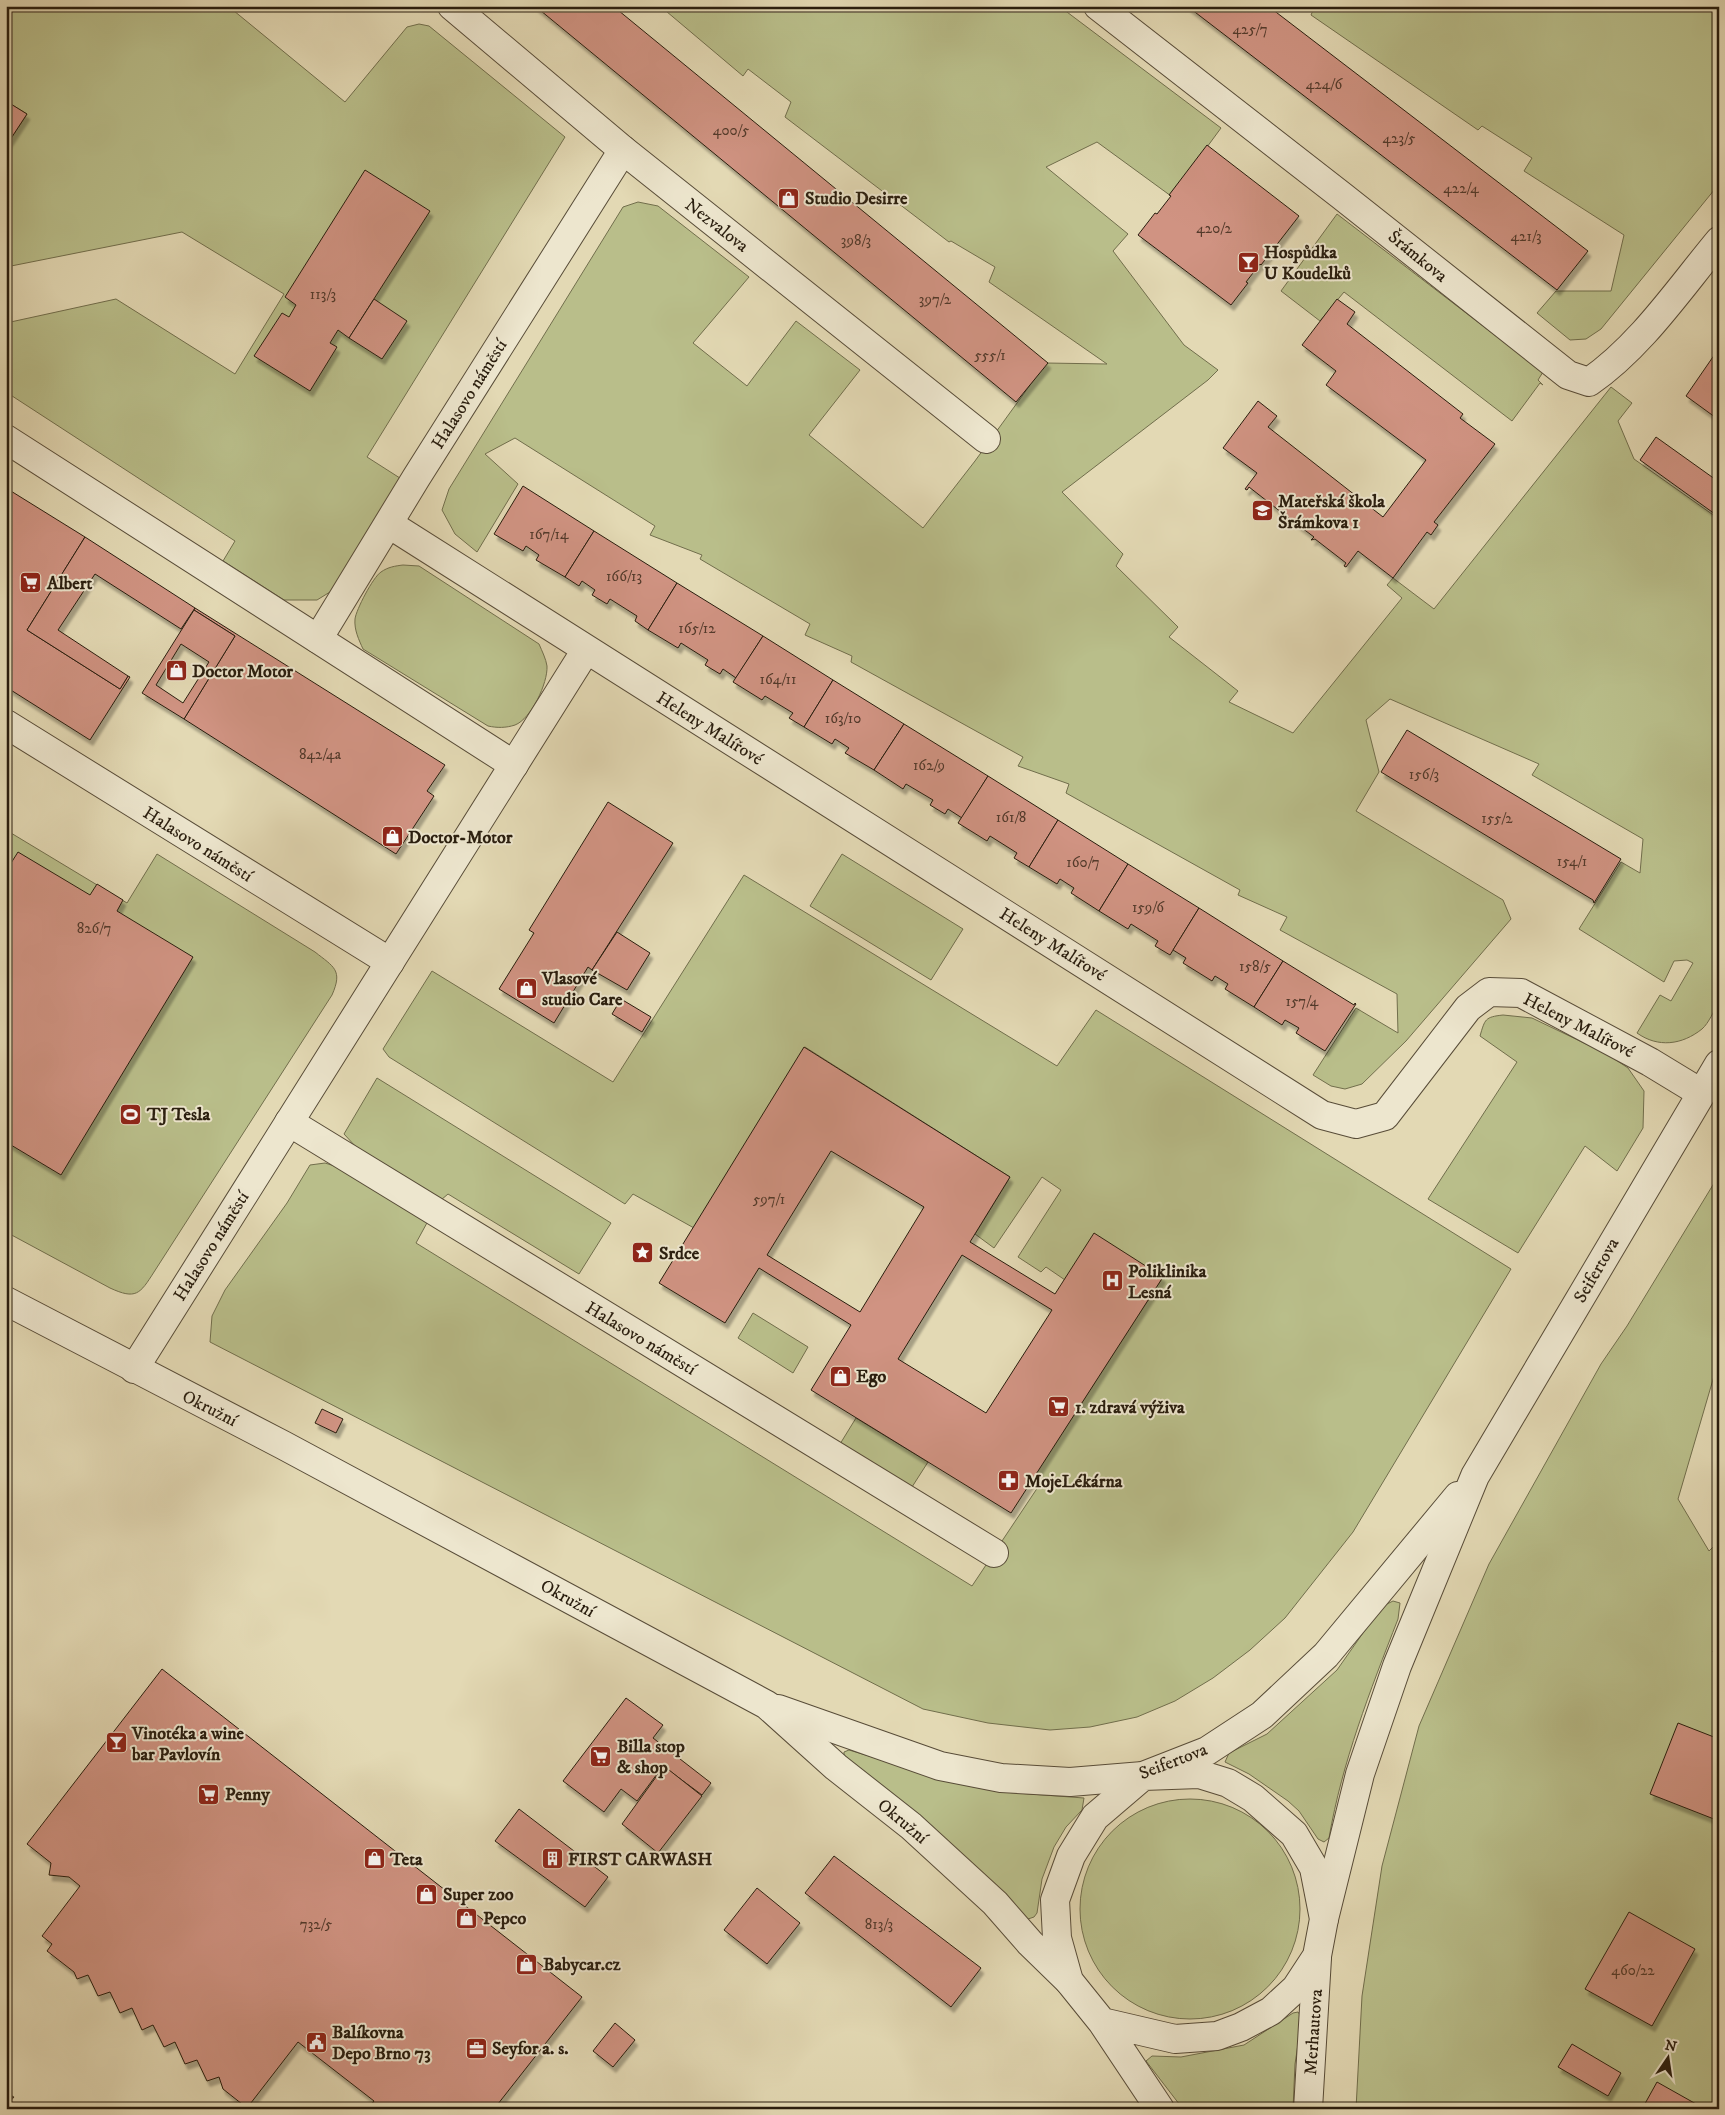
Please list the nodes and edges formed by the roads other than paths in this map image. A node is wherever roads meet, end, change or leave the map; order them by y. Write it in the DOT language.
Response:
graph roads {
  1 [pos="452,6"];
  2 [pos="1098,6"];
  3 [pos="623,150"];
  4 [pos="1719,241"];
  5 [pos="6,438"];
  6 [pos="986,439"];
  7 [pos="389,524"];
  8 [pos="318,639"];
  9 [pos="586,650"];
  10 [pos="16,731"];
  11 [pos="514,765"];
  12 [pos="390,962"];
  13 [pos="1719,1064"];
  14 [pos="1701,1093"];
  15 [pos="288,1122"];
  16 [pos="6,1300"];
  17 [pos="134,1369"];
  18 [pos="1475,1476"];
  19 [pos="994,1553"];
  20 [pos="767,1705"];
  21 [pos="1143,1776"];
  22 [pos="1324,1919"];
  23 [pos="1318,1956"];
  24 [pos="1069,1981"];
  25 [pos="1102,2022"];
  26 [pos="1160,2109"];
  27 [pos="1308,2109"];
  1 -- 3 [label="street, Nezvalova"];
  2 -- 4 [label="street, Šrámkova"];
  3 -- 6 [label="street, Nezvalova"];
  3 -- 7 [label="street, Halasovo náměstí"];
  5 -- 8 [label="street"];
  7 -- 8 [label="street, Halasovo náměstí"];
  7 -- 9 [label="street, Heleny Malířové"];
  8 -- 11 [label="street"];
  9 -- 11 [label="street, Halasovo náměstí"];
  9 -- 14 [label="street, Heleny Malířové"];
  10 -- 12 [label="street, Halasovo náměstí"];
  11 -- 12 [label="street, Halasovo náměstí"];
  12 -- 15 [label="street, Halasovo náměstí"];
  13 -- 14 [label="street, Seifertova"];
  14 -- 18 [label="street, Seifertova"];
  15 -- 17 [label="street, Halasovo náměstí"];
  15 -- 19 [label="street, Halasovo náměstí"];
  16 -- 17 [label="street, Okružní"];
  17 -- 20 [label="street, Okružní"];
  18 -- 21 [label="street, Seifertova"];
  18 -- 22 [label="street, Seifertova"];
  20 -- 21 [label="street, Seifertova"];
  20 -- 24 [label="street, Okružní"];
  21 -- 22 [label="street"];
  21 -- 24 [label="street"];
  22 -- 23 [label="street, Merhautova"];
  23 -- 25 [label="street"];
  23 -- 27 [label="street, Merhautova"];
  24 -- 25 [label="street, Okružní"];
  25 -- 26 [label="street"];
}
